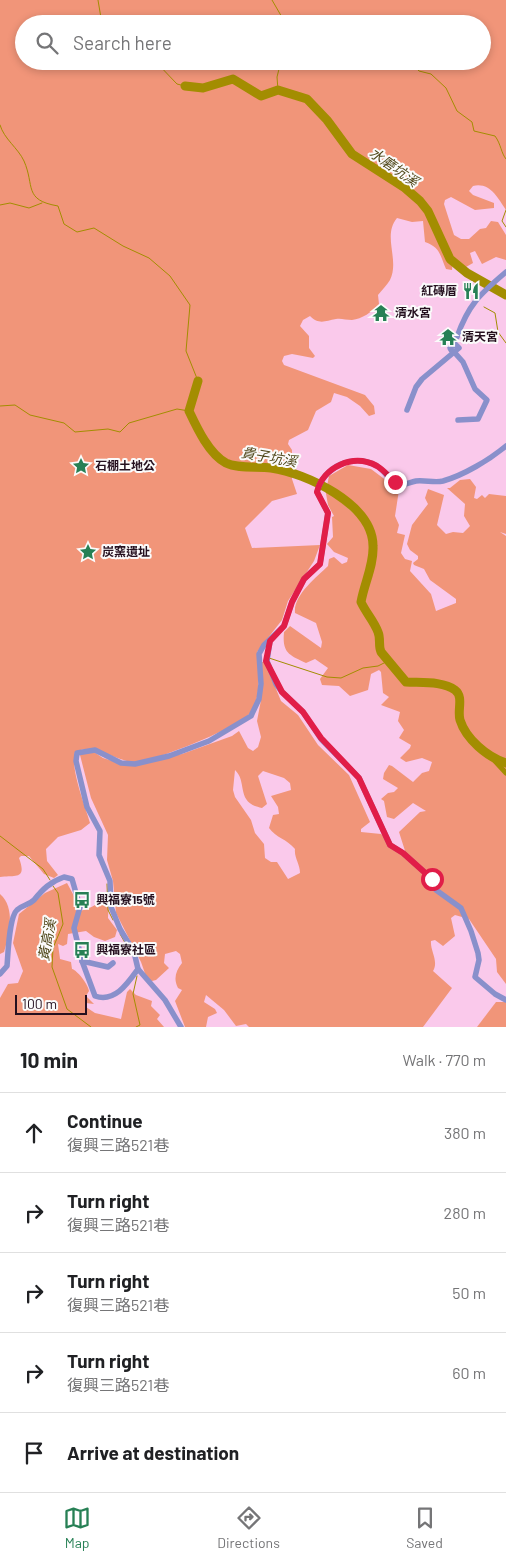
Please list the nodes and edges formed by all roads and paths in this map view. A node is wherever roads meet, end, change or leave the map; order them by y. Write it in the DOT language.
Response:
graph roads {
  1 [pos="506,272"];
  2 [pos="457,337"];
  3 [pos="407,410"];
  4 [pos="458,420"];
  5 [pos="506,446"];
  6 [pos="270,641"];
  7 [pos="82,961"];
  8 [pos="113,963"];
  9 [pos="138,969"];
  10 [pos="0,974"];
  11 [pos="506,1000"];
  12 [pos="181,1027"];
  1 -- 2 [label="street"];
  3 -- 4 [label="street"];
  5 -- 6 [label="street"];
  6 -- 9 [label="street"];
  6 -- 11 [label="street"];
  7 -- 8 [label="street"];
  7 -- 9 [label="street"];
  7 -- 10 [label="street"];
  9 -- 12 [label="street"];
}
